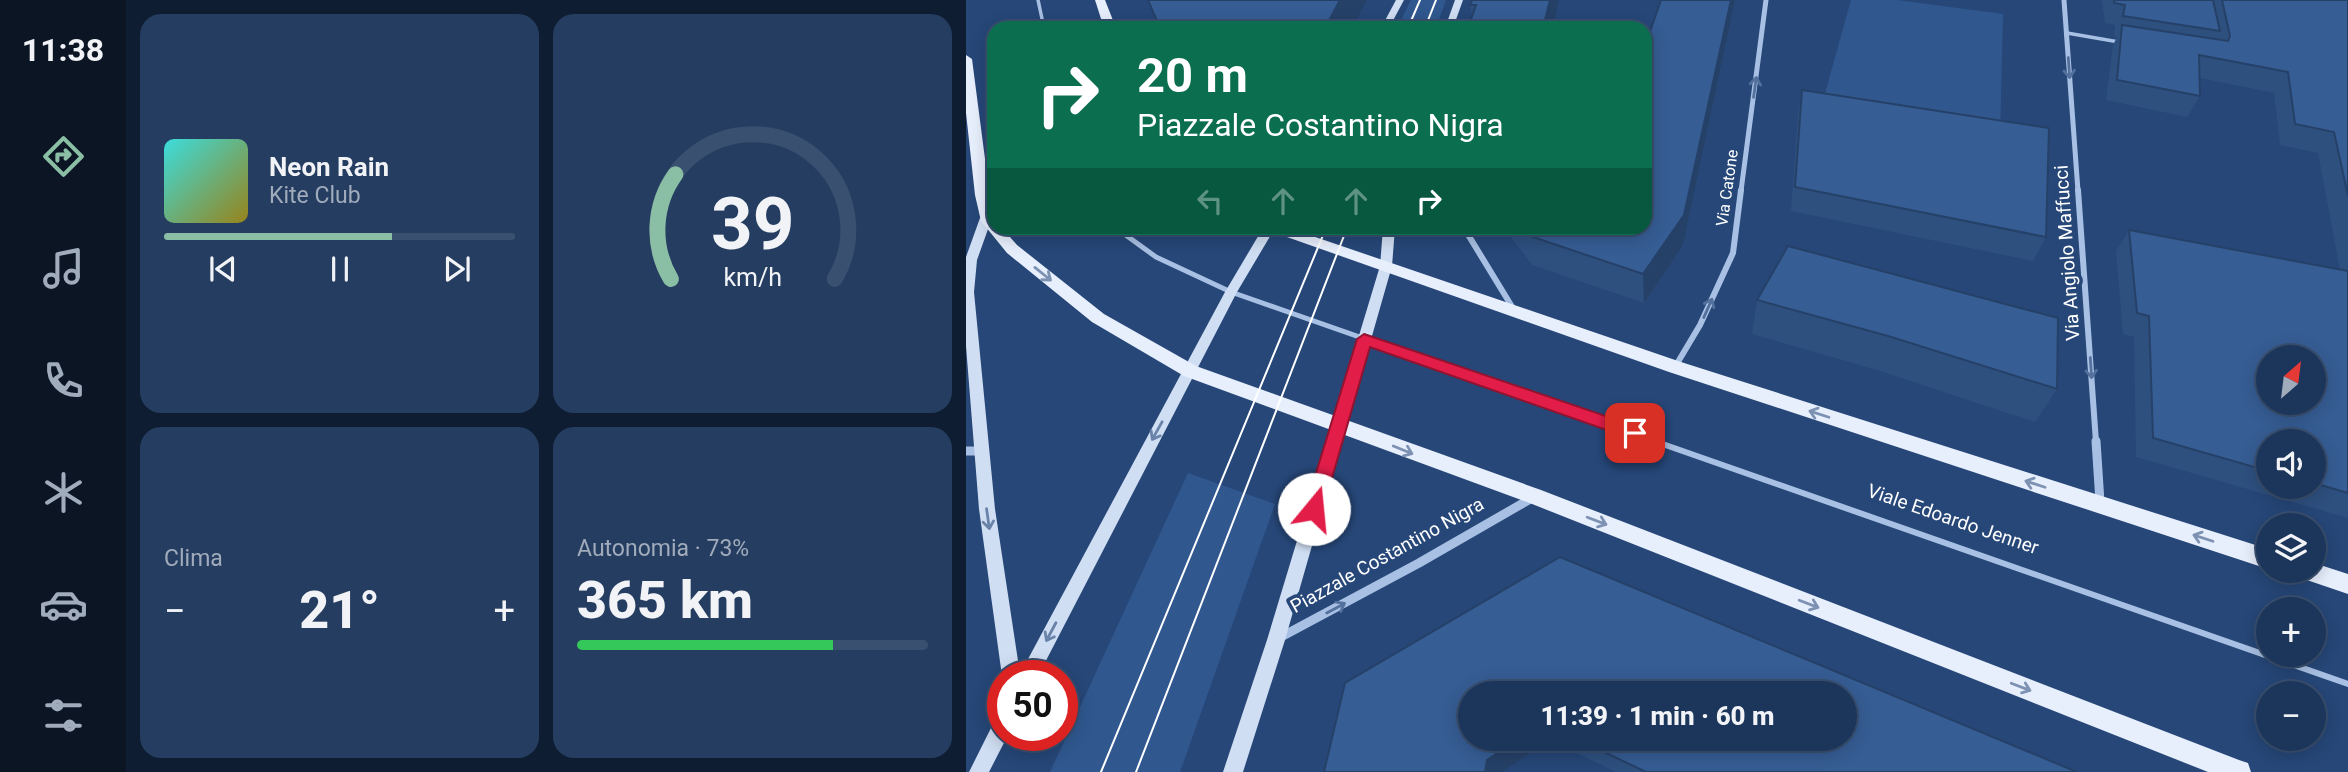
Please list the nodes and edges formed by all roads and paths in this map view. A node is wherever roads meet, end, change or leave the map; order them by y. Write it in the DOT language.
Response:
graph roads {
  1 [pos="1038,0"];
  2 [pos="1100,0"];
  3 [pos="1400,0"];
  4 [pos="1459,0"];
  5 [pos="1766,0"];
  6 [pos="2064,0"];
  7 [pos="1042,21"];
  8 [pos="1108,21"];
  9 [pos="1389,21"];
  10 [pos="1452,21"];
  11 [pos="2067,33"];
  12 [pos="2125,43"];
  13 [pos="966,59"];
  14 [pos="987,192"];
  15 [pos="987,231"];
  16 [pos="1001,235"];
  17 [pos="1125,235"];
  18 [pos="1265,235"];
  19 [pos="1295,235"];
  20 [pos="1388,235"];
  21 [pos="1468,235"];
  22 [pos="1386,266"];
  23 [pos="1231,292"];
  24 [pos="1514,311"];
  25 [pos="1364,339"];
  26 [pos="1675,367"];
  27 [pos="1190,371"];
  28 [pos="1340,424"];
  29 [pos="974,451"];
  30 [pos="1534,496"];
  31 [pos="2100,505"];
  32 [pos="2256,555"];
  33 [pos="2326,577"];
  34 [pos="2348,584"];
  35 [pos="1276,640"];
  36 [pos="1008,660"];
  37 [pos="1036,660"];
  38 [pos="2348,684"];
  39 [pos="990,751"];
  40 [pos="979,772"];
  41 [pos="1233,772"];
  42 [pos="2239,772"];
  1 -- 7 [label="lane"];
  2 -- 8 [label="main road"];
  3 -- 9 [label="main road"];
  4 -- 10 [label="main road"];
  26 -- 5 [label="street, Via Catone, one-way"];
  6 -- 11 [label="street, Via Angiolo Maffucci"];
  11 -- 12 [label="lane"];
  11 -- 31 [label="street, Via Angiolo Maffucci, one-way"];
  13 -- 14 [label="main road"];
  15 -- 29 [label="main road"];
  16 -- 27 [label="main road, Piazzale Costantino Nigra, one-way"];
  17 -- 23 [label="lane"];
  18 -- 23 [label="main road"];
  19 -- 22 [label="main road"];
  20 -- 22 [label="main road, Piazzale Costantino Nigra"];
  21 -- 24 [label="street"];
  22 -- 24 [label="main road"];
  22 -- 25 [label="main road, Piazzale Costantino Nigra"];
  23 -- 25 [label="lane"];
  23 -- 27 [label="main road"];
  24 -- 26 [label="main road"];
  25 -- 28 [label="main road, Piazzale Costantino Nigra"];
  25 -- 38 [label="lane, Viale Edoardo Jenner"];
  31 -- 26 [label="main road, one-way"];
  27 -- 28 [label="main road, Piazzale Costantino Nigra"];
  27 -- 37 [label="main road, one-way"];
  28 -- 30 [label="main road, Piazzale Costantino Nigra, one-way"];
  28 -- 35 [label="main road, Piazzale Costantino Nigra"];
  29 -- 36 [label="main road, one-way"];
  35 -- 30 [label="street, Piazzale Costantino Nigra, one-way"];
  30 -- 42 [label="main road, one-way"];
  32 -- 31 [label="main road, one-way"];
  33 -- 34 [label="main road"];
  35 -- 41 [label="main road"];
  39 -- 40 [label="main road"];
}
